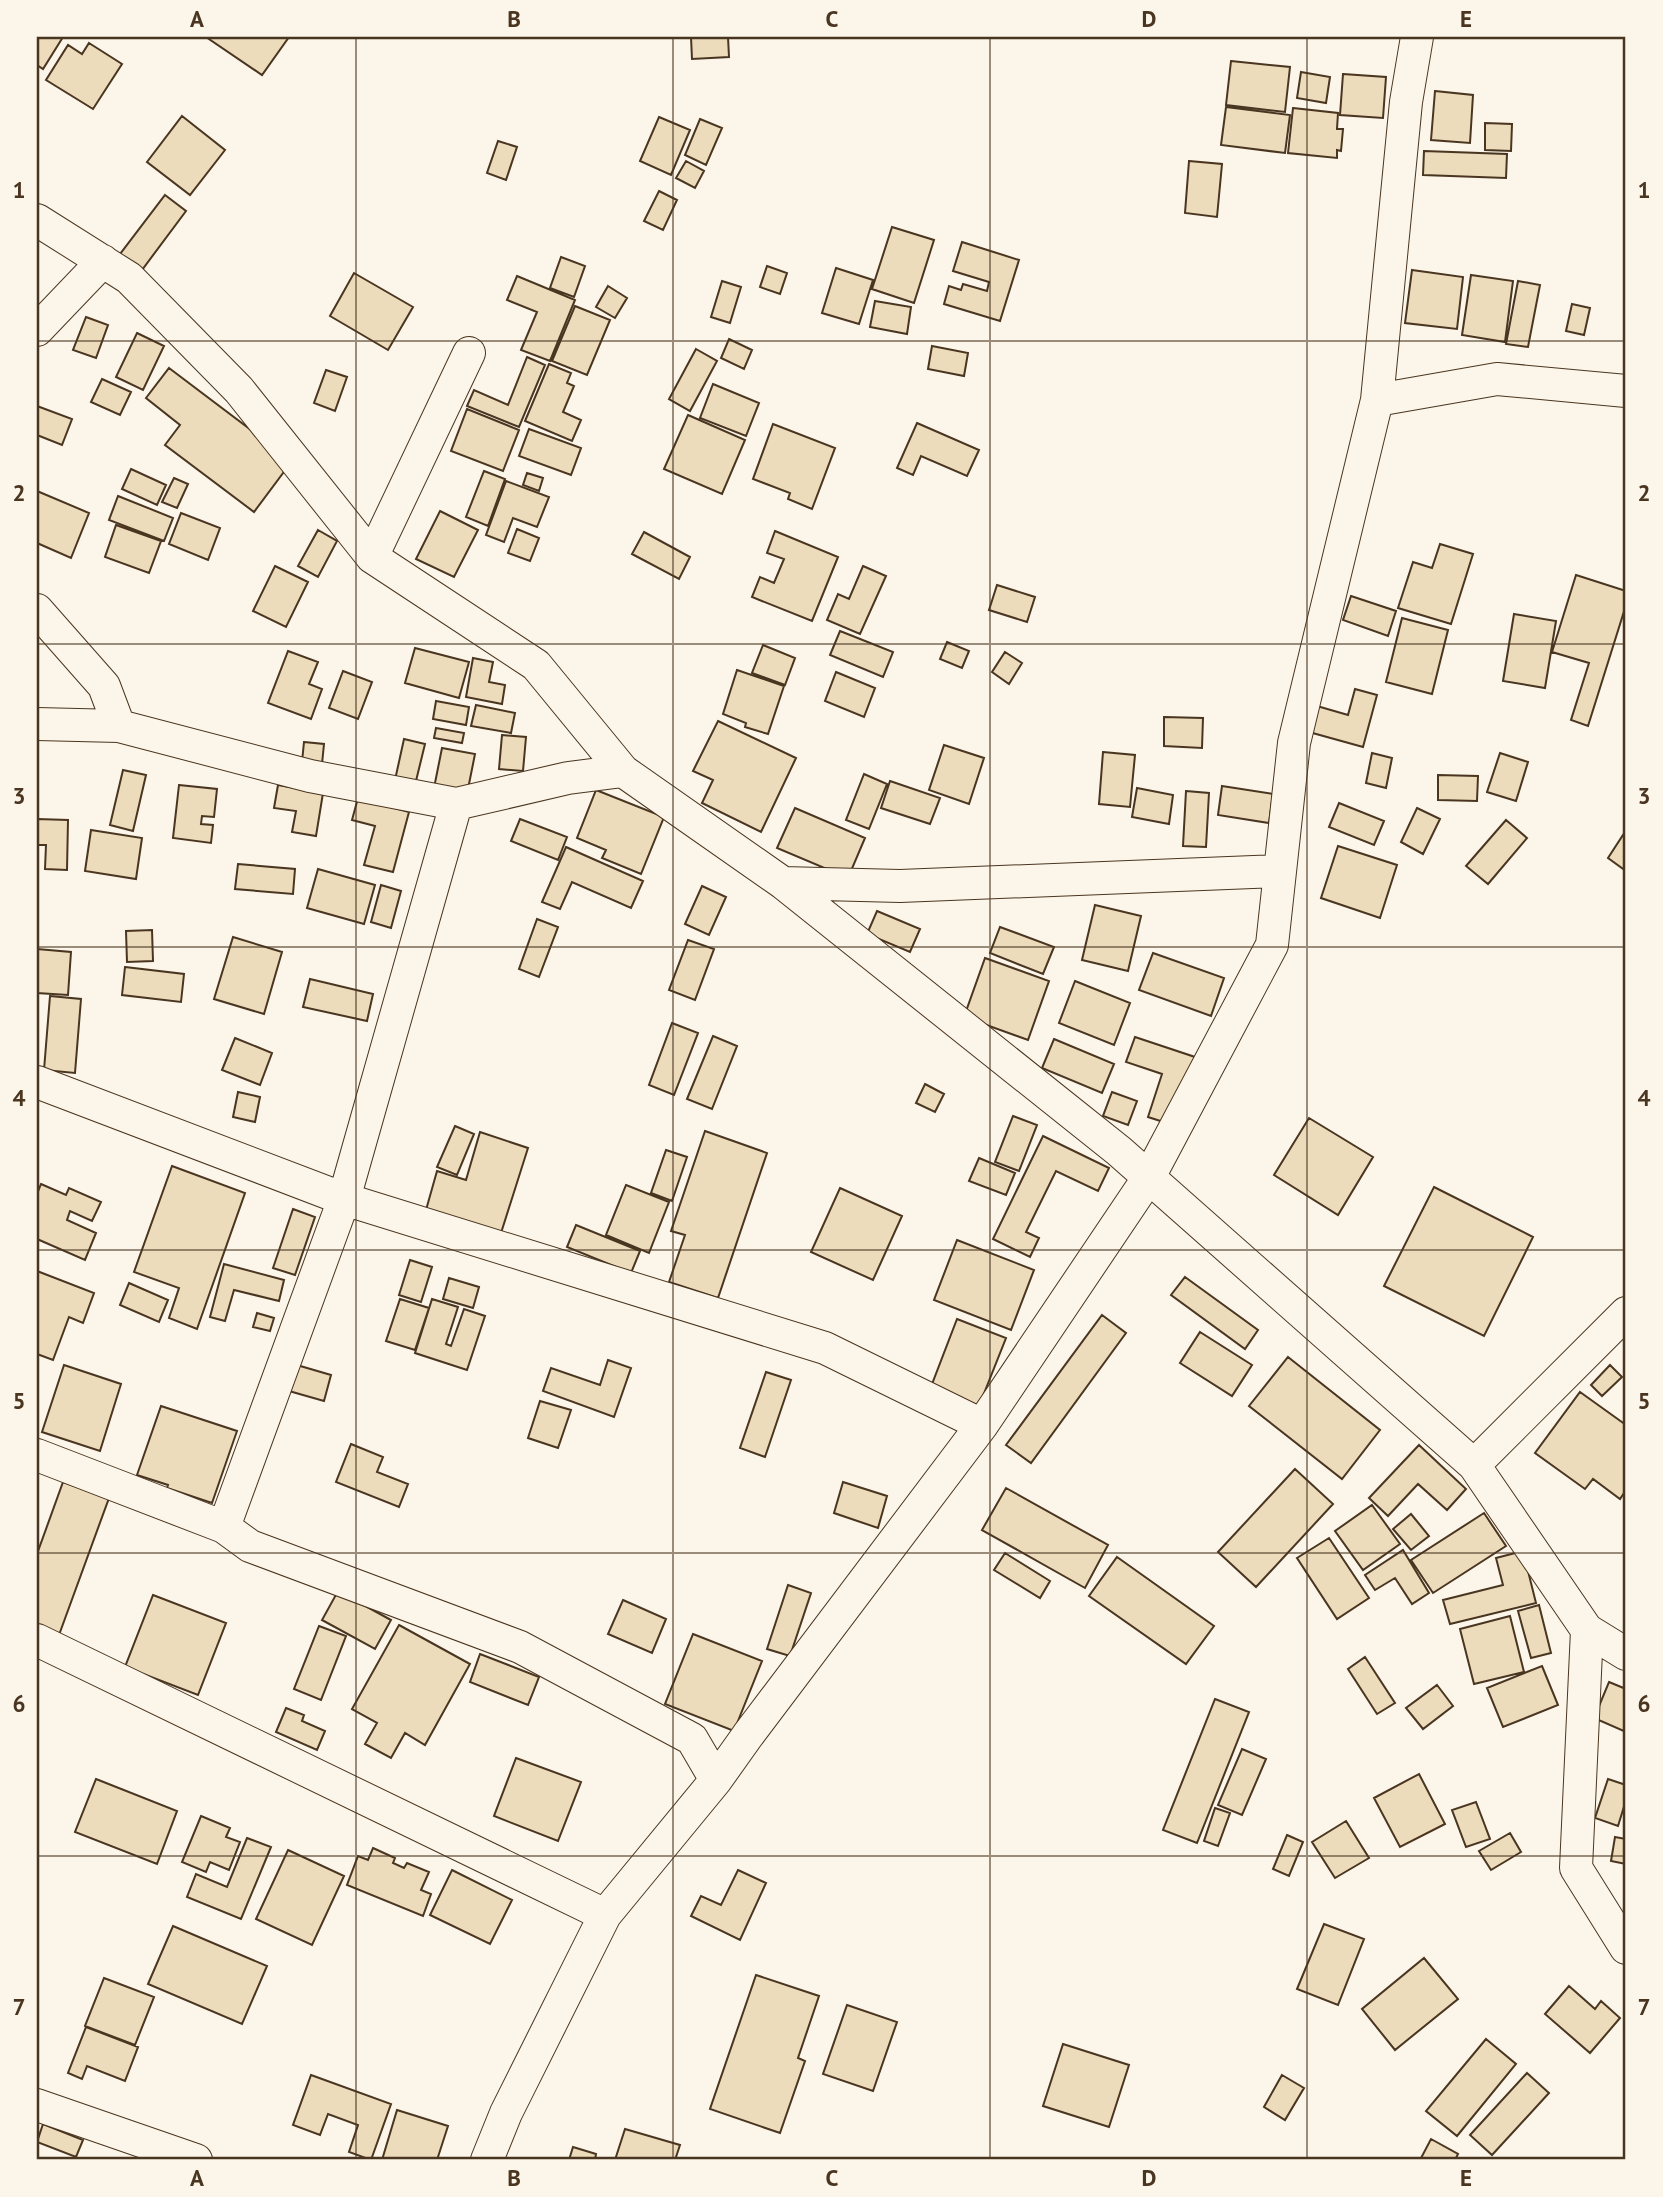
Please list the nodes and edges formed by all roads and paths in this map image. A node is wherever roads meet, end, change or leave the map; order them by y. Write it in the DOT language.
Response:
graph roads {
  1 [pos="1417,37"];
  2 [pos="37,220"];
  3 [pos="103,261"];
  4 [pos="37,330"];
  5 [pos="469,353"];
  6 [pos="1626,391"];
  7 [pos="1377,400"];
  8 [pos="372,557"];
  9 [pos="37,610"];
  10 [pos="37,724"];
  11 [pos="119,726"];
  12 [pos="623,771"];
  13 [pos="456,804"];
  14 [pos="1280,872"];
  15 [pos="783,883"];
  16 [pos="37,1082"];
  17 [pos="1149,1177"];
  18 [pos="344,1199"];
  19 [pos="1626,1314"];
  20 [pos="982,1425"];
  21 [pos="37,1455"];
  22 [pos="1474,1465"];
  23 [pos="224,1527"];
  24 [pos="1587,1630"];
  25 [pos="37,1640"];
  26 [pos="1626,1654"];
  27 [pos="716,1780"];
  28 [pos="604,1915"];
  29 [pos="1626,1948"];
  30 [pos="37,2105"];
  31 [pos="196,2160"];
  32 [pos="487,2160"];
  1 -- 7 [label="street"];
  2 -- 3 [label="street"];
  3 -- 4 [label="street"];
  3 -- 8 [label="street"];
  5 -- 8 [label="street"];
  6 -- 7 [label="street"];
  7 -- 14 [label="street"];
  8 -- 12 [label="street"];
  9 -- 11 [label="street"];
  10 -- 11 [label="street"];
  11 -- 13 [label="street"];
  12 -- 13 [label="street"];
  12 -- 15 [label="street"];
  13 -- 18 [label="street"];
  14 -- 15 [label="street"];
  14 -- 17 [label="street"];
  15 -- 17 [label="street"];
  16 -- 18 [label="street"];
  17 -- 20 [label="street"];
  17 -- 22 [label="street"];
  18 -- 20 [label="street"];
  18 -- 23 [label="street"];
  19 -- 22 [label="street"];
  20 -- 27 [label="street"];
  21 -- 23 [label="street"];
  22 -- 24 [label="street"];
  23 -- 27 [label="street"];
  24 -- 26 [label="street"];
  24 -- 29 [label="street"];
  25 -- 28 [label="street"];
  27 -- 28 [label="street"];
  28 -- 32 [label="street"];
  30 -- 31 [label="street"];
}
